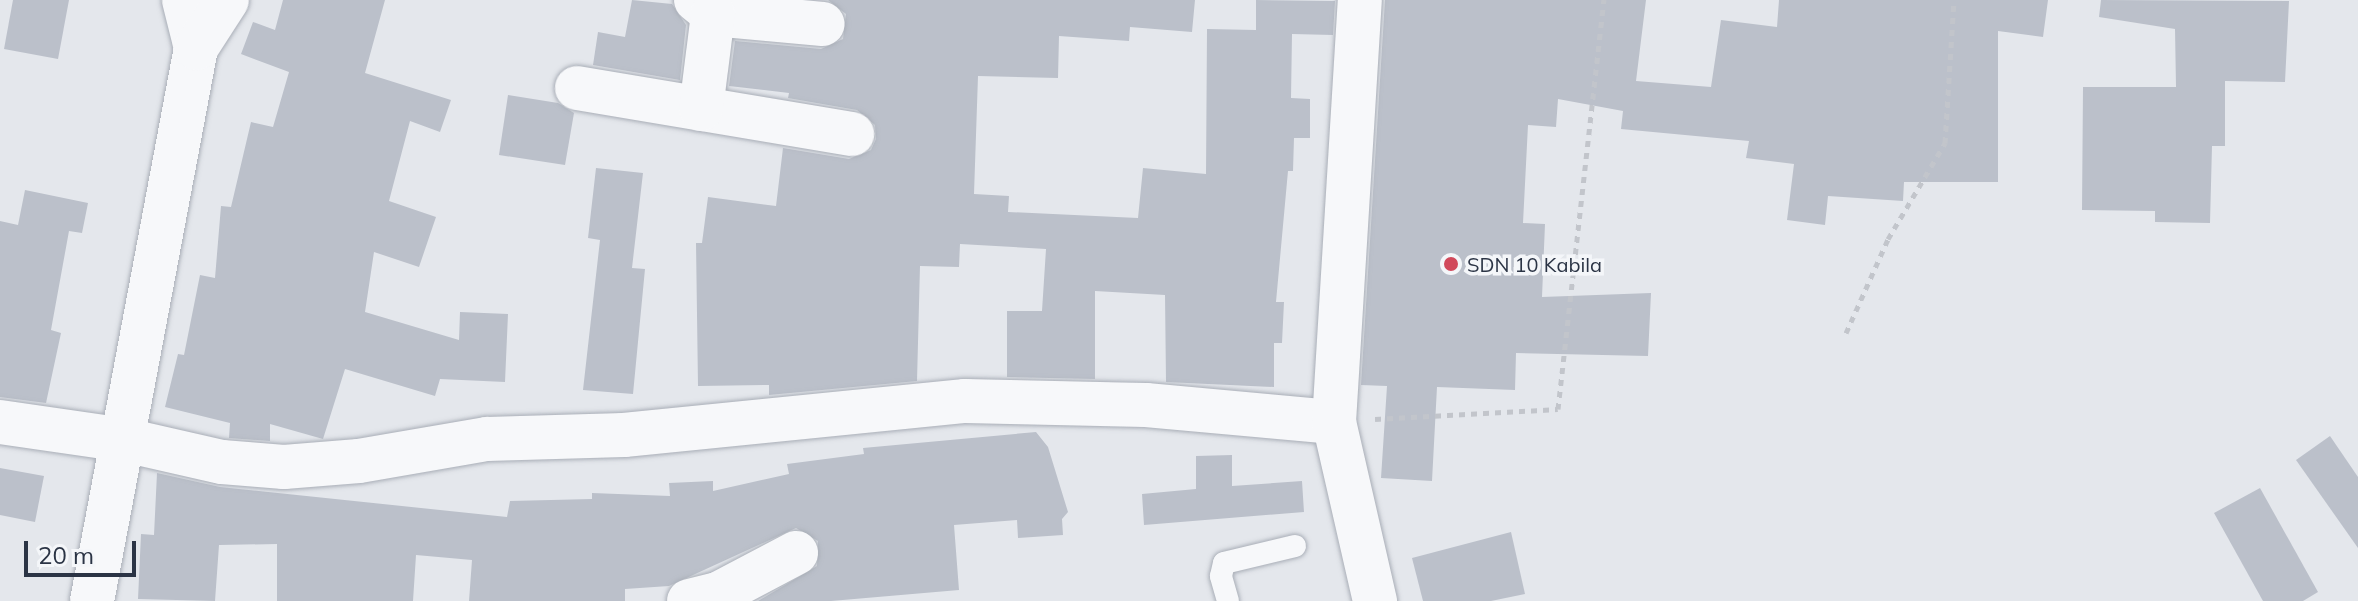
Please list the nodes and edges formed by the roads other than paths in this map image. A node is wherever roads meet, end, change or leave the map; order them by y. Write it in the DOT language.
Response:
graph roads {
  1 [pos="184,0"];
  2 [pos="227,0"];
  3 [pos="1360,0"];
  4 [pos="705,7"];
  5 [pos="823,24"];
  6 [pos="196,48"];
  7 [pos="577,88"];
  8 [pos="701,109"];
  9 [pos="852,134"];
  10 [pos="0,422"];
  11 [pos="1334,422"];
  12 [pos="125,440"];
  13 [pos="1295,546"];
  14 [pos="796,553"];
  15 [pos="92,601"];
  16 [pos="689,601"];
  17 [pos="1228,601"];
  18 [pos="1375,601"];
  1 -- 6 [label="street"];
  2 -- 6 [label="street"];
  3 -- 11 [label="street"];
  4 -- 5 [label="street"];
  4 -- 8 [label="street"];
  6 -- 12 [label="street"];
  7 -- 8 [label="street"];
  8 -- 9 [label="street"];
  10 -- 12 [label="street"];
  11 -- 12 [label="street"];
  11 -- 18 [label="street"];
  12 -- 15 [label="street"];
  13 -- 17 [label="lane"];
  14 -- 16 [label="street"];
}
